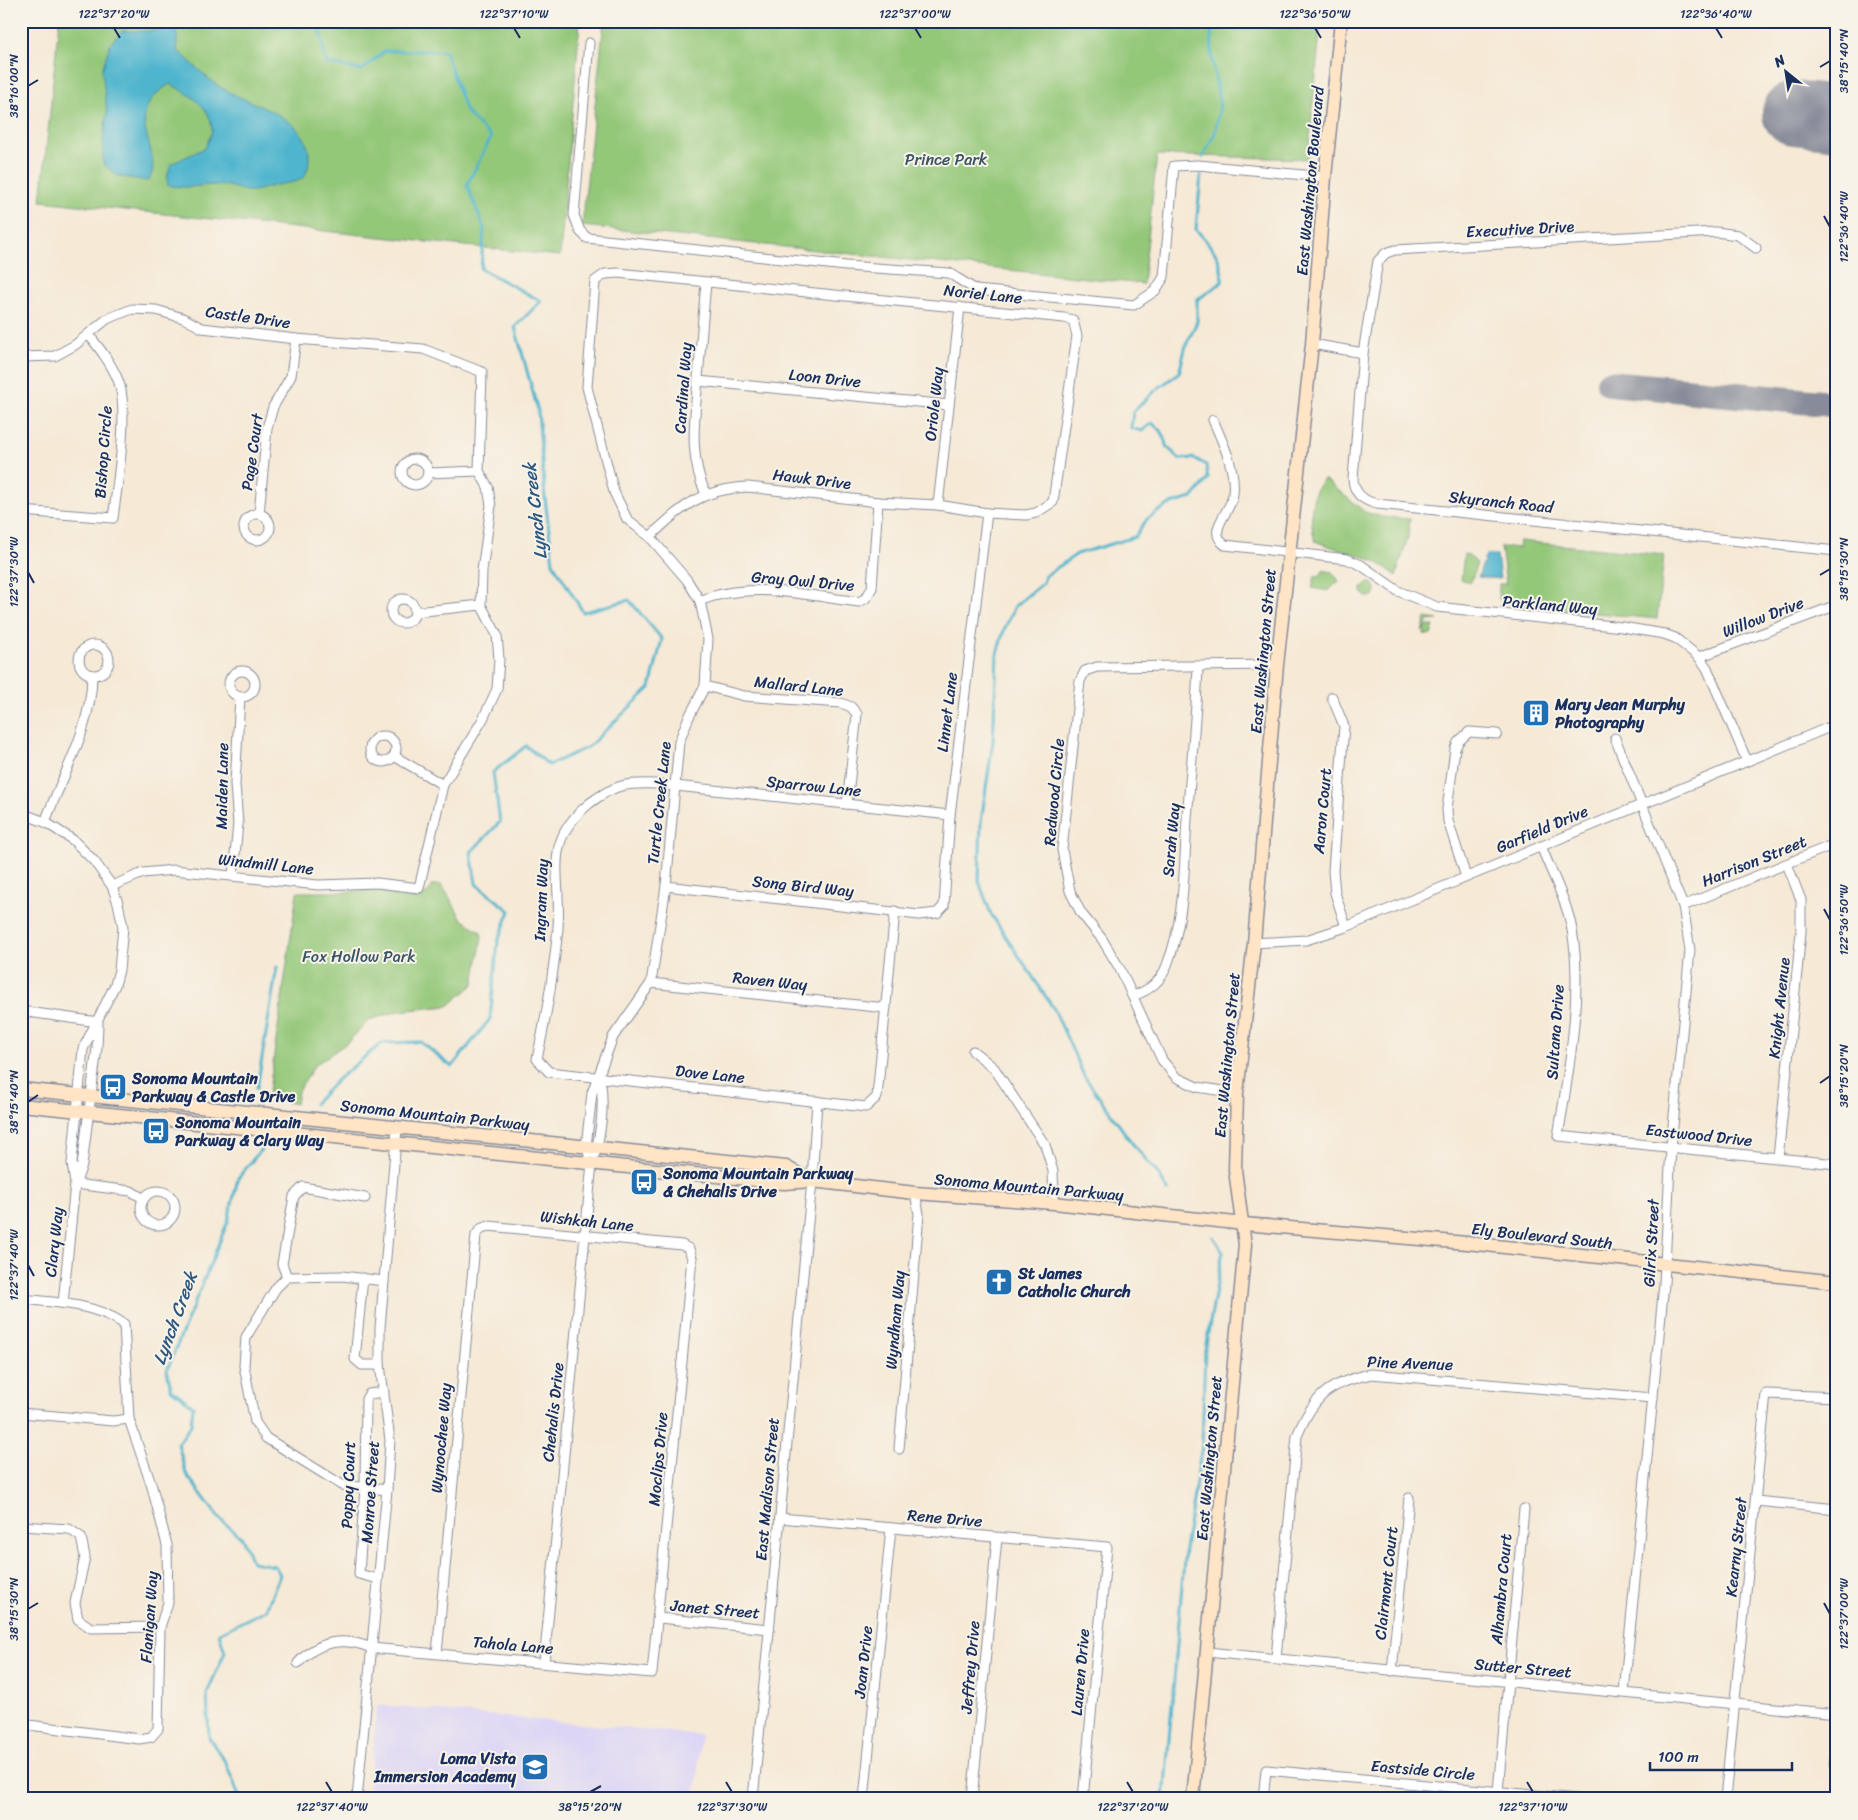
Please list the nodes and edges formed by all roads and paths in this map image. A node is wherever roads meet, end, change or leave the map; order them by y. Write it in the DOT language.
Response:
graph roads {
  1 [pos="1341,21"];
  2 [pos="589,43"];
  3 [pos="1324,177"];
  4 [pos="1756,248"];
  5 [pos="706,283"];
  6 [pos="960,307"];
  7 [pos="89,335"];
  8 [pos="296,339"];
  9 [pos="1312,344"];
  10 [pos="1363,353"];
  11 [pos="21,357"];
  12 [pos="698,381"];
  13 [pos="949,405"];
  14 [pos="1213,420"];
  15 [pos="479,472"];
  16 [pos="428,473"];
  17 [pos="706,494"];
  18 [pos="878,502"];
  19 [pos="1053,502"];
  20 [pos="938,505"];
  21 [pos="21,511"];
  22 [pos="987,513"];
  23 [pos="258,514"];
  24 [pos="650,537"];
  25 [pos="1837,551"];
  26 [pos="1289,552"];
  27 [pos="700,601"];
  28 [pos="480,605"];
  29 [pos="1837,605"];
  30 [pos="415,612"];
  31 [pos="1699,657"];
  32 [pos="1278,665"];
  33 [pos="1198,667"];
  34 [pos="92,675"];
  35 [pos="705,686"];
  36 [pos="240,697"];
  37 [pos="1332,697"];
  38 [pos="1837,724"];
  39 [pos="1497,734"];
  40 [pos="1615,738"];
  41 [pos="394,756"];
  42 [pos="1747,761"];
  43 [pos="443,785"];
  44 [pos="674,786"];
  45 [pos="847,804"];
  46 [pos="1642,804"];
  47 [pos="21,813"];
  48 [pos="950,815"];
  49 [pos="45,822"];
  50 [pos="1837,843"];
  51 [pos="1541,846"];
  52 [pos="1787,864"];
  53 [pos="233,875"];
  54 [pos="1466,877"];
  55 [pos="112,886"];
  56 [pos="666,886"];
  57 [pos="1683,906"];
  58 [pos="895,911"];
  59 [pos="937,913"];
  60 [pos="1346,927"];
  61 [pos="1254,943"];
  62 [pos="651,983"];
  63 [pos="1132,996"];
  64 [pos="886,1008"];
  65 [pos="21,1011"];
  66 [pos="98,1022"];
  67 [pos="973,1051"];
  68 [pos="600,1078"];
  69 [pos="21,1089"];
  70 [pos="1237,1093"];
  71 [pos="85,1096"];
  72 [pos="817,1101"];
  73 [pos="21,1105"];
  74 [pos="83,1111"];
  75 [pos="397,1128"];
  76 [pos="1558,1136"];
  77 [pos="395,1144"];
  78 [pos="592,1147"];
  79 [pos="1671,1147"];
  80 [pos="1778,1158"];
  81 [pos="592,1163"];
  82 [pos="1837,1164"];
  83 [pos="812,1182"];
  84 [pos="75,1184"];
  85 [pos="915,1193"];
  86 [pos="364,1198"];
  87 [pos="144,1199"];
  88 [pos="1054,1203"];
  89 [pos="1244,1224"];
  90 [pos="482,1228"];
  91 [pos="585,1236"];
  92 [pos="689,1249"];
  93 [pos="1665,1266"];
  94 [pos="286,1277"];
  95 [pos="363,1278"];
  96 [pos="384,1281"];
  97 [pos="1837,1282"];
  98 [pos="21,1300"];
  99 [pos="62,1303"];
  100 [pos="380,1365"];
  101 [pos="384,1392"];
  102 [pos="1837,1397"];
  103 [pos="1653,1398"];
  104 [pos="21,1414"];
  105 [pos="129,1420"];
  106 [pos="899,1449"];
  107 [pos="365,1487"];
  108 [pos="387,1490"];
  109 [pos="1409,1498"];
  110 [pos="1756,1501"];
  111 [pos="1524,1508"];
  112 [pos="1837,1509"];
  113 [pos="780,1518"];
  114 [pos="21,1526"];
  115 [pos="890,1528"];
  116 [pos="997,1538"];
  117 [pos="1107,1548"];
  118 [pos="378,1579"];
  119 [pos="659,1618"];
  120 [pos="160,1628"];
  121 [pos="769,1629"];
  122 [pos="371,1648"];
  123 [pos="1207,1652"];
  124 [pos="437,1654"];
  125 [pos="1276,1658"];
  126 [pos="298,1663"];
  127 [pos="544,1663"];
  128 [pos="1392,1671"];
  129 [pos="652,1673"];
  130 [pos="1508,1682"];
  131 [pos="1624,1692"];
  132 [pos="1734,1703"];
  133 [pos="1837,1714"];
  134 [pos="21,1724"];
  135 [pos="1837,1750"];
  136 [pos="1835,1764"];
  137 [pos="1498,1792"];
  138 [pos="358,1799"];
  139 [pos="753,1799"];
  140 [pos="864,1799"];
  141 [pos="972,1799"];
  142 [pos="1083,1799"];
  143 [pos="1193,1799"];
  144 [pos="1263,1799"];
  145 [pos="1577,1799"];
  146 [pos="1725,1799"];
  1 -- 3 [label="main road, East Washington Boulevard"];
  2 -- 3 [label="street"];
  3 -- 9 [label="main road, East Washington Boulevard"];
  4 -- 10 [label="street, Executive Drive"];
  5 -- 6 [label="street, Noriel Lane"];
  5 -- 12 [label="street, Cardinal Way"];
  5 -- 24 [label="street, Turtle Creek Lane"];
  6 -- 13 [label="street, Oriole Way"];
  6 -- 19 [label="street, Noriel Lane"];
  7 -- 8 [label="street, Castle Drive"];
  7 -- 11 [label="street, Castle Drive"];
  7 -- 21 [label="street, Bishop Circle"];
  8 -- 15 [label="street, Castle Drive"];
  8 -- 23 [label="street, Page Court"];
  9 -- 10 [label="street"];
  9 -- 26 [label="main road, East Washington Street"];
  10 -- 25 [label="street, Skyranch Road"];
  12 -- 13 [label="street, Loon Drive"];
  12 -- 17 [label="street, Cardinal Way"];
  13 -- 20 [label="street, Oriole Way"];
  14 -- 26 [label="street, Parkland Way"];
  15 -- 16 [label="street"];
  15 -- 28 [label="street"];
  17 -- 18 [label="street, Hawk Drive"];
  17 -- 24 [label="street, Hawk Drive"];
  18 -- 20 [label="street, Hawk Drive"];
  18 -- 27 [label="street, Gray Owl Drive"];
  19 -- 22 [label="street, Hawk Drive"];
  20 -- 22 [label="street, Hawk Drive"];
  22 -- 48 [label="street, Linnet Lane"];
  24 -- 27 [label="street, Turtle Creek Lane"];
  26 -- 31 [label="street, Parkland Way"];
  26 -- 32 [label="main road, East Washington Street"];
  27 -- 35 [label="street, Turtle Creek Lane"];
  28 -- 30 [label="street"];
  28 -- 43 [label="street"];
  29 -- 31 [label="street, Willow Drive"];
  31 -- 42 [label="street, Parkland Way"];
  32 -- 33 [label="street, Redwood Circle"];
  32 -- 61 [label="main road, East Washington Street"];
  33 -- 63 [label="street, Sarah Way"];
  33 -- 63 [label="street, Redwood Circle"];
  34 -- 49 [label="street"];
  35 -- 44 [label="street, Turtle Creek Lane"];
  35 -- 45 [label="street, Mallard Lane"];
  36 -- 53 [label="street, Maiden Lane"];
  37 -- 60 [label="street, Aaron Court"];
  38 -- 42 [label="street, Garfield Drive"];
  39 -- 54 [label="street"];
  40 -- 46 [label="street, Gilrix Street"];
  41 -- 43 [label="street"];
  42 -- 46 [label="street, Garfield Drive"];
  43 -- 53 [label="street, Windmill Lane"];
  44 -- 45 [label="street, Sparrow Lane"];
  44 -- 56 [label="street, Turtle Creek Lane"];
  44 -- 68 [label="street, Ingram Way"];
  45 -- 48 [label="street, Sparrow Lane"];
  46 -- 51 [label="street, Garfield Drive"];
  46 -- 57 [label="street, Gilrix Street"];
  47 -- 49 [label="street"];
  48 -- 59 [label="street, Linnet Lane"];
  49 -- 55 [label="street"];
  50 -- 52 [label="street, Harrison Street"];
  51 -- 54 [label="street, Garfield Drive"];
  51 -- 76 [label="street, Sultana Drive"];
  52 -- 57 [label="street, Harrison Street"];
  52 -- 80 [label="street, Knight Avenue"];
  53 -- 55 [label="street, Windmill Lane"];
  54 -- 60 [label="street, Garfield Drive"];
  55 -- 66 [label="street"];
  56 -- 58 [label="street, Song Bird Way"];
  56 -- 62 [label="street, Turtle Creek Lane"];
  57 -- 79 [label="street, Gilrix Street"];
  58 -- 59 [label="street, Song Bird Way"];
  58 -- 64 [label="street"];
  60 -- 61 [label="street, Garfield Drive"];
  61 -- 70 [label="main road, East Washington Street"];
  62 -- 64 [label="street, Raven Way"];
  62 -- 68 [label="street, Turtle Creek Lane"];
  63 -- 70 [label="street, Redwood Circle"];
  64 -- 72 [label="street"];
  65 -- 66 [label="street"];
  66 -- 71 [label="street"];
  66 -- 71 [label="street"];
  67 -- 88 [label="street"];
  68 -- 72 [label="street, Dove Lane"];
  68 -- 78 [label="street, Turtle Creek Lane"];
  69 -- 71 [label="main road, Sonoma Mountain Parkway"];
  70 -- 89 [label="main road, East Washington Street"];
  71 -- 74 [label="street"];
  71 -- 75 [label="main road, Sonoma Mountain Parkway"];
  72 -- 83 [label="street"];
  73 -- 74 [label="main road, Sonoma Mountain Parkway"];
  74 -- 77 [label="main road, Sonoma Mountain Parkway"];
  74 -- 84 [label="street, Clary Way"];
  75 -- 77 [label="street, Monroe Street"];
  75 -- 78 [label="main road, Sonoma Mountain Parkway"];
  76 -- 79 [label="street, Eastwood Drive"];
  77 -- 81 [label="main road, Sonoma Mountain Parkway"];
  77 -- 96 [label="street, Monroe Street"];
  78 -- 81 [label="street, Turtle Creek Lane"];
  78 -- 83 [label="main road, Sonoma Mountain Parkway"];
  79 -- 80 [label="street, Eastwood Drive"];
  79 -- 93 [label="street, Gilrix Street"];
  80 -- 82 [label="street, Eastwood Drive"];
  81 -- 83 [label="main road, Sonoma Mountain Parkway"];
  81 -- 91 [label="street, Chehalis Drive"];
  83 -- 85 [label="main road, Sonoma Mountain Parkway"];
  83 -- 113 [label="street, East Madison Street"];
  84 -- 87 [label="street"];
  84 -- 99 [label="street, Clary Way"];
  85 -- 88 [label="main road, Sonoma Mountain Parkway"];
  85 -- 106 [label="street, Wyndham Way"];
  86 -- 94 [label="street"];
  88 -- 89 [label="main road, Sonoma Mountain Parkway"];
  89 -- 93 [label="main road, Ely Boulevard South"];
  89 -- 123 [label="main road, East Washington Street"];
  90 -- 91 [label="street, Wishkah Lane"];
  90 -- 124 [label="street, Wynoochee Way"];
  91 -- 92 [label="street, Wishkah Lane"];
  91 -- 127 [label="street, Chehalis Drive"];
  92 -- 119 [label="street, Moclips Drive"];
  93 -- 97 [label="main road, Ely Boulevard South"];
  93 -- 103 [label="street, Gilrix Street"];
  94 -- 95 [label="street"];
  94 -- 107 [label="street"];
  95 -- 96 [label="street"];
  95 -- 100 [label="street"];
  96 -- 100 [label="street, Monroe Street"];
  98 -- 99 [label="street"];
  99 -- 105 [label="street, Flanigan Way"];
  100 -- 101 [label="street, Monroe Street"];
  101 -- 107 [label="street, Poppy Court"];
  101 -- 108 [label="street, Monroe Street"];
  102 -- 110 [label="street, Kearny Street"];
  103 -- 125 [label="street, Pine Avenue"];
  103 -- 131 [label="street, Gilrix Street"];
  104 -- 105 [label="street"];
  105 -- 120 [label="street, Flanigan Way"];
  107 -- 108 [label="street"];
  107 -- 118 [label="street, Poppy Court"];
  108 -- 118 [label="street, Monroe Street"];
  109 -- 128 [label="street, Clairmont Court"];
  110 -- 112 [label="street"];
  110 -- 132 [label="street, Kearny Street"];
  111 -- 130 [label="street, Alhambra Court"];
  113 -- 115 [label="street, Rene Drive"];
  113 -- 121 [label="street, East Madison Street"];
  114 -- 120 [label="street"];
  115 -- 116 [label="street, Rene Drive"];
  115 -- 140 [label="street, Joan Drive"];
  116 -- 117 [label="street, Rene Drive"];
  116 -- 141 [label="street, Jeffrey Drive"];
  117 -- 142 [label="street, Lauren Drive"];
  118 -- 122 [label="street, Monroe Street"];
  119 -- 121 [label="street, Janet Street"];
  119 -- 129 [label="street, Moclips Drive"];
  120 -- 134 [label="street, Flanigan Way"];
  121 -- 139 [label="street, East Madison Street"];
  122 -- 124 [label="street, Tahola Lane"];
  122 -- 126 [label="street, Tahola Lane"];
  122 -- 138 [label="street, Monroe Street"];
  123 -- 125 [label="street, Sutter Street"];
  123 -- 143 [label="main road, East Washington Street"];
  124 -- 127 [label="street, Tahola Lane"];
  125 -- 128 [label="street, Sutter Street"];
  127 -- 129 [label="street, Tahola Lane"];
  128 -- 130 [label="street, Sutter Street"];
  130 -- 131 [label="street, Sutter Street"];
  130 -- 137 [label="street, Alhambra Court"];
  131 -- 132 [label="street, Sutter Street"];
  132 -- 133 [label="street, Sutter Street"];
  132 -- 146 [label="street, Kearny Street"];
  135 -- 136 [label="street"];
  137 -- 144 [label="street, Eastside Circle"];
  137 -- 145 [label="street, Eastside Circle"];
}
